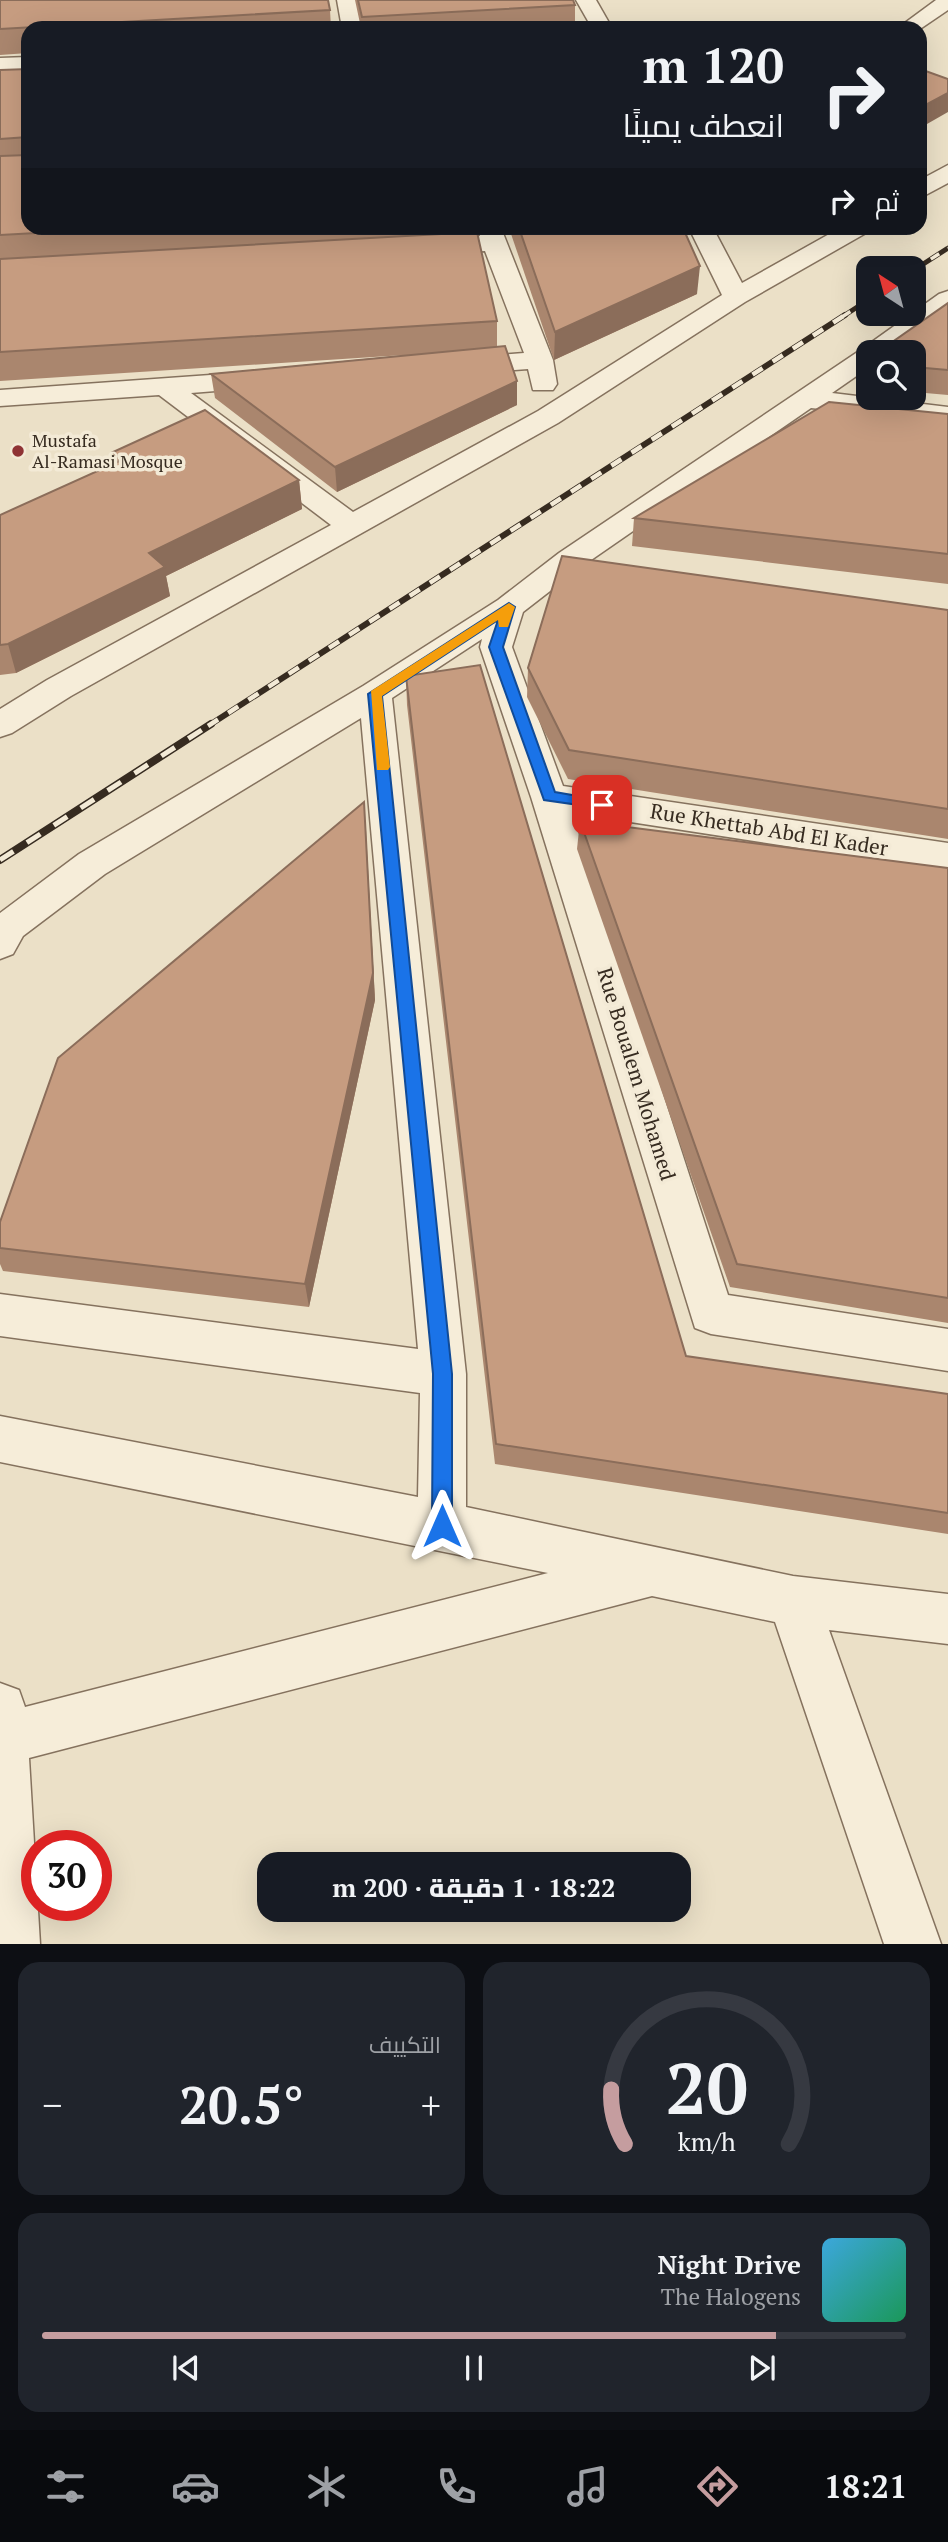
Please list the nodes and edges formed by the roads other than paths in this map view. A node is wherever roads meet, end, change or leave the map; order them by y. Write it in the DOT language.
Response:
graph roads {
  1 [pos="347,0"];
  2 [pos="586,0"];
  3 [pos="948,1"];
  4 [pos="351,21"];
  5 [pos="598,21"];
  6 [pos="918,21"];
  7 [pos="21,63"];
  8 [pos="0,64"];
  9 [pos="948,172"];
  10 [pos="927,186"];
  11 [pos="491,235"];
  12 [pos="705,235"];
  13 [pos="845,235"];
  14 [pos="397,249"];
  15 [pos="736,297"];
  16 [pos="948,299"];
  17 [pos="891,340"];
  18 [pos="540,360"];
  19 [pos="856,365"];
  20 [pos="429,368"];
  21 [pos="290,377"];
  22 [pos="165,386"];
  23 [pos="0,398"];
  24 [pos="808,399"];
  25 [pos="948,415"];
  26 [pos="548,417"];
  27 [pos="352,526"];
  28 [pos="570,560"];
  29 [pos="610,565"];
  30 [pos="509,607"];
  31 [pos="60,688"];
  32 [pos="375,694"];
  33 [pos="0,697"];
  34 [pos="0,725"];
  35 [pos="549,797"];
  36 [pos="948,857"];
  37 [pos="0,944"];
  38 [pos="0,1315"];
  39 [pos="948,1350"];
  40 [pos="443,1374"];
  41 [pos="0,1439"];
  42 [pos="442,1526"];
  43 [pos="652,1572"];
  44 [pos="793,1601"];
  45 [pos="948,1619"];
  46 [pos="1,1724"];
  47 [pos="12,1944"];
  48 [pos="913,1944"];
  1 -- 4 [label="street"];
  2 -- 5 [label="street"];
  3 -- 6 [label="street"];
  7 -- 8 [label="street"];
  9 -- 10 [label="street"];
  11 -- 14 [label="street"];
  11 -- 18 [label="street"];
  12 -- 15 [label="street"];
  13 -- 15 [label="street"];
  15 -- 26 [label="street"];
  16 -- 17 [label="street"];
  18 -- 20 [label="street"];
  18 -- 26 [label="street"];
  19 -- 24 [label="street"];
  21 -- 22 [label="street"];
  22 -- 23 [label="street"];
  22 -- 27 [label="street"];
  24 -- 25 [label="street"];
  24 -- 28 [label="street"];
  26 -- 27 [label="street"];
  27 -- 31 [label="street"];
  28 -- 29 [label="street"];
  28 -- 30 [label="street"];
  30 -- 32 [label="street"];
  30 -- 35 [label="street, Rue Boualem Mohamed"];
  31 -- 33 [label="street"];
  31 -- 34 [label="street"];
  32 -- 37 [label="street"];
  32 -- 40 [label="street"];
  35 -- 36 [label="street, Rue Khettab Abd El Kader"];
  35 -- 39 [label="street, Rue Boualem Mohamed"];
  38 -- 40 [label="street"];
  40 -- 42 [label="street"];
  41 -- 42 [label="street"];
  42 -- 43 [label="street"];
  43 -- 44 [label="street"];
  43 -- 46 [label="street"];
  44 -- 45 [label="street"];
  44 -- 48 [label="street"];
  46 -- 47 [label="street"];
}
